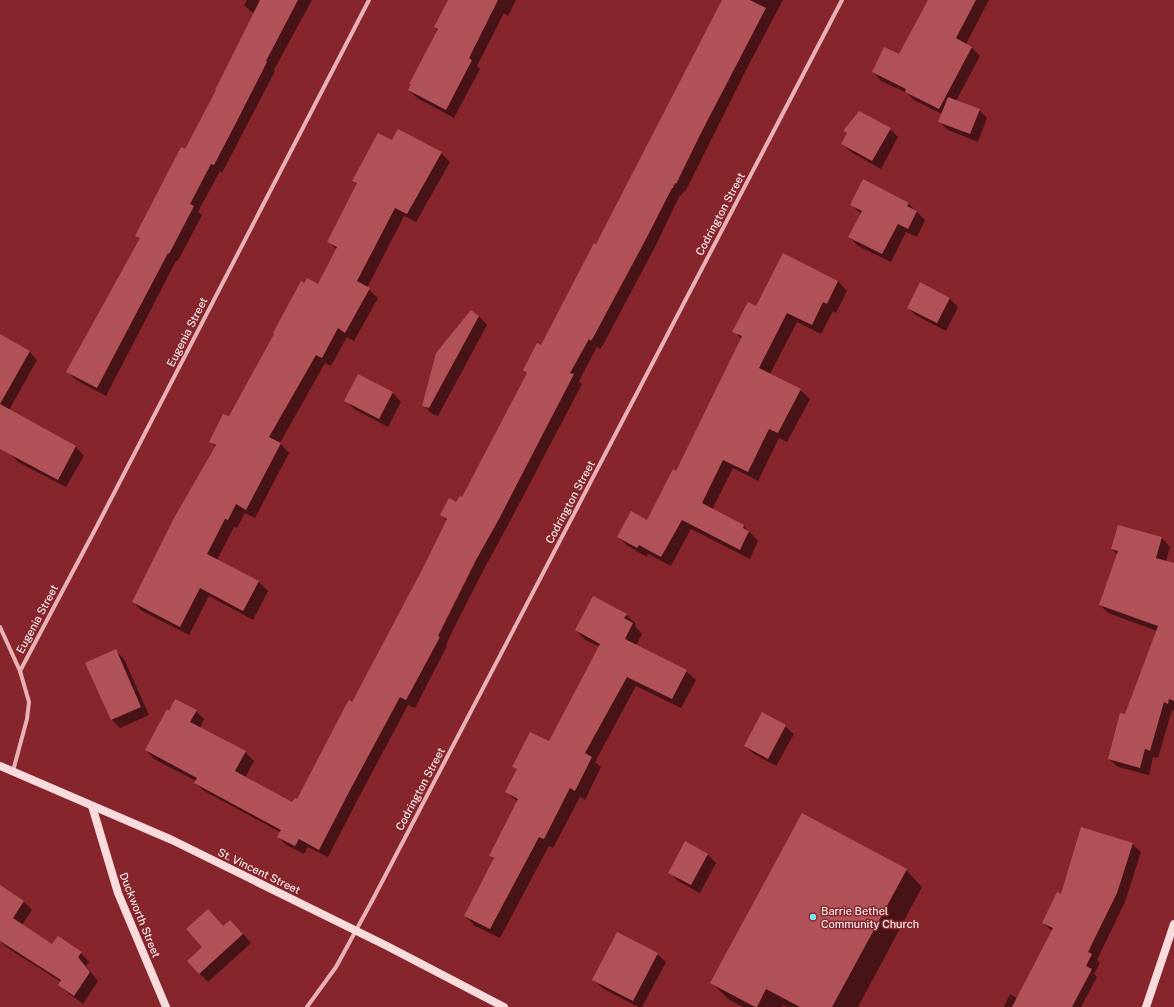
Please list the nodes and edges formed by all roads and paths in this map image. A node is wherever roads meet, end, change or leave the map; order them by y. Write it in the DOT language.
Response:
graph roads {
  1 [pos="369,0"];
  2 [pos="842,0"];
  3 [pos="0,627"];
  4 [pos="20,671"];
  5 [pos="0,766"];
  6 [pos="13,771"];
  7 [pos="92,806"];
  8 [pos="1174,924"];
  9 [pos="356,931"];
  10 [pos="166,1007"];
  11 [pos="306,1007"];
  12 [pos="504,1007"];
  13 [pos="1146,1007"];
  1 -- 4 [label="street, Eugenia Street"];
  2 -- 9 [label="street, Codrington Street"];
  3 -- 4 [label="street"];
  4 -- 6 [label="street"];
  5 -- 6 [label="main road, St. Vincent Street"];
  6 -- 7 [label="main road, St. Vincent Street"];
  7 -- 9 [label="main road, St. Vincent Street"];
  7 -- 10 [label="main road, Duckworth Street"];
  8 -- 13 [label="main road"];
  9 -- 11 [label="street, Codrington Street"];
  9 -- 12 [label="main road, St. Vincent Street"];
}
